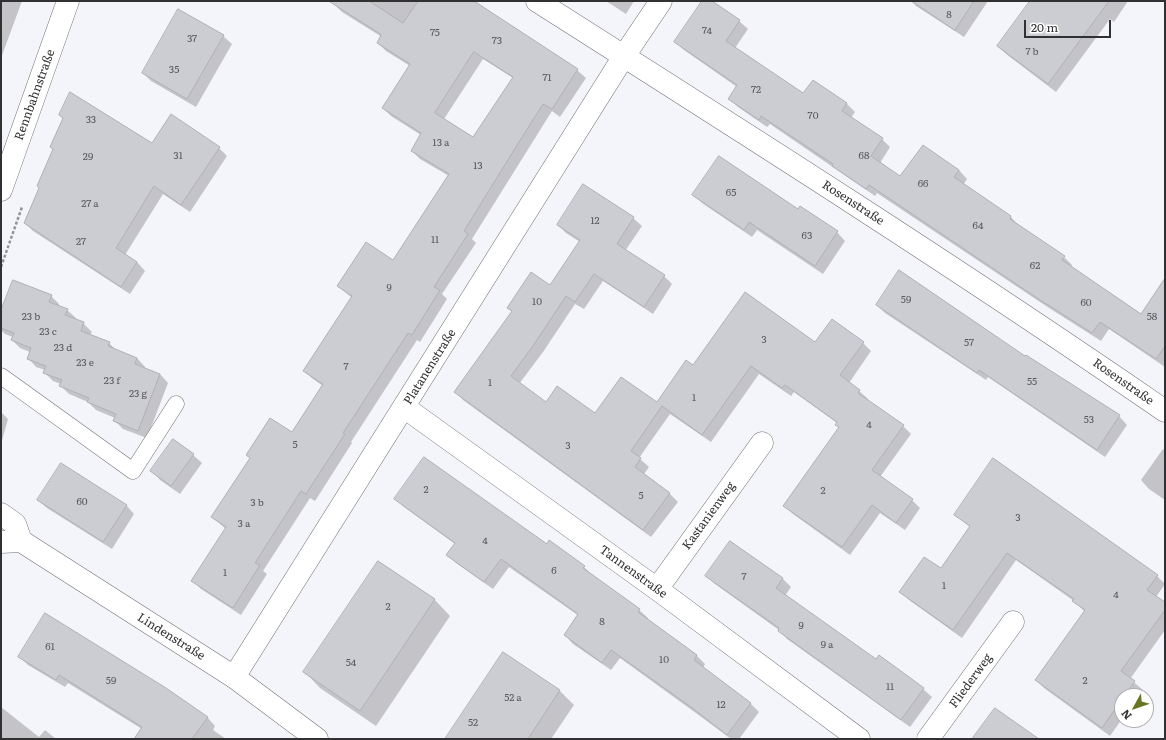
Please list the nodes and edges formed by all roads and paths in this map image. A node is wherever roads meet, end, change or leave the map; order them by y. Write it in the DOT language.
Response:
graph roads {
  1 [pos="68,1"];
  2 [pos="537,1"];
  3 [pos="661,1"];
  4 [pos="624,56"];
  5 [pos="1,190"];
  6 [pos="1,376"];
  7 [pos="176,404"];
  8 [pos="404,407"];
  9 [pos="1165,411"];
  10 [pos="762,443"];
  11 [pos="1,514"];
  12 [pos="11,542"];
  13 [pos="657,589"];
  14 [pos="1013,622"];
  15 [pos="234,677"];
  16 [pos="316,739"];
  17 [pos="859,739"];
  18 [pos="928,739"];
  1 -- 5 [label="street, Rennbahnstraße"];
  2 -- 4 [label="street, Rosenstraße"];
  3 -- 4 [label="street, Platanenstraße"];
  4 -- 8 [label="street, Platanenstraße"];
  4 -- 9 [label="street, Rosenstraße"];
  6 -- 7 [label="lane"];
  8 -- 13 [label="street, Tannenstraße"];
  8 -- 15 [label="street, Platanenstraße"];
  10 -- 13 [label="street, Kastanienweg"];
  11 -- 12 [label="street, Lindenstraße"];
  12 -- 15 [label="street, Lindenstraße"];
  13 -- 17 [label="street, Tannenstraße"];
  14 -- 18 [label="street, Fliederweg"];
  15 -- 16 [label="street, Lindenstraße"];
}
